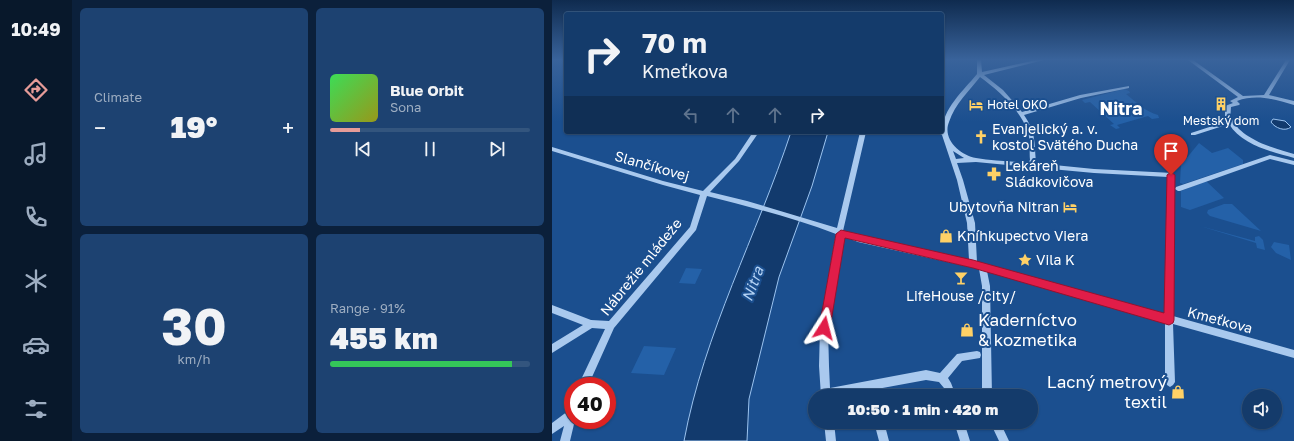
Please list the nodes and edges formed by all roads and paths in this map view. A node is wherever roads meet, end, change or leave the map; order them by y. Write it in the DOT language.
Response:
graph roads {
  1 [pos="975,81"];
  2 [pos="989,81"];
  3 [pos="1218,81"];
  4 [pos="1275,81"];
  5 [pos="1126,87"];
  6 [pos="1266,96"];
  7 [pos="1241,97"];
  8 [pos="1294,103"];
  9 [pos="1021,114"];
  10 [pos="1230,122"];
  11 [pos="944,133"];
  12 [pos="755,134"];
  13 [pos="863,134"];
  14 [pos="1192,134"];
  15 [pos="948,144"];
  16 [pos="552,149"];
  17 [pos="1294,156"];
  18 [pos="976,160"];
  19 [pos="954,161"];
  20 [pos="1294,163"];
  21 [pos="1029,166"];
  22 [pos="1178,189"];
  23 [pos="704,194"];
  24 [pos="814,224"];
  25 [pos="841,234"];
  26 [pos="973,264"];
  27 [pos="983,268"];
  28 [pos="552,309"];
  29 [pos="1169,320"];
  30 [pos="591,324"];
  31 [pos="611,325"];
  32 [pos="552,349"];
  33 [pos="1294,354"];
  34 [pos="977,355"];
  35 [pos="587,377"];
  36 [pos="942,378"];
  37 [pos="1170,382"];
  38 [pos="871,385"];
  39 [pos="826,389"];
  40 [pos="853,389"];
  41 [pos="872,389"];
  42 [pos="949,389"];
  43 [pos="987,389"];
  44 [pos="564,419"];
  45 [pos="552,429"];
  46 [pos="568,429"];
  47 [pos="830,429"];
  48 [pos="881,429"];
  49 [pos="961,429"];
  50 [pos="998,429"];
  51 [pos="565,441"];
  52 [pos="831,441"];
  53 [pos="884,441"];
  54 [pos="965,441"];
  55 [pos="1004,441"];
  1 -- 11 [label="street"];
  2 -- 9 [label="street"];
  3 -- 7 [label="street"];
  4 -- 6 [label="street"];
  5 -- 9 [label="street"];
  6 -- 7 [label="street"];
  6 -- 8 [label="street"];
  7 -- 10 [label="street"];
  9 -- 21 [label="street"];
  10 -- 14 [label="street"];
  10 -- 17 [label="street"];
  11 -- 15 [label="street"];
  12 -- 23 [label="street, Nábrežie mládeže"];
  13 -- 25 [label="street"];
  15 -- 18 [label="street"];
  15 -- 19 [label="street"];
  16 -- 23 [label="street, Slančíkovej"];
  18 -- 19 [label="street"];
  18 -- 21 [label="street"];
  19 -- 26 [label="street"];
  20 -- 22 [label="street"];
  21 -- 29 [label="street"];
  23 -- 24 [label="street, Slančíkovej"];
  23 -- 31 [label="street, Nábrežie mládeže"];
  24 -- 25 [label="street, Kmeťkova"];
  25 -- 26 [label="street, Kmeťkova"];
  25 -- 39 [label="street"];
  26 -- 27 [label="street, Kmeťkova"];
  27 -- 29 [label="street, Kmeťkova"];
  27 -- 43 [label="street"];
  28 -- 30 [label="street"];
  29 -- 33 [label="street, Kmeťkova"];
  29 -- 37 [label="street"];
  30 -- 31 [label="street"];
  30 -- 32 [label="street"];
  31 -- 35 [label="street, Nábrežie mládeže"];
  34 -- 36 [label="street"];
  36 -- 38 [label="street"];
  36 -- 42 [label="street"];
  38 -- 40 [label="street"];
  38 -- 41 [label="street"];
  44 -- 45 [label="street"];
  46 -- 51 [label="street"];
  47 -- 52 [label="street"];
  48 -- 53 [label="street"];
  49 -- 54 [label="street"];
  50 -- 55 [label="street"];
}
